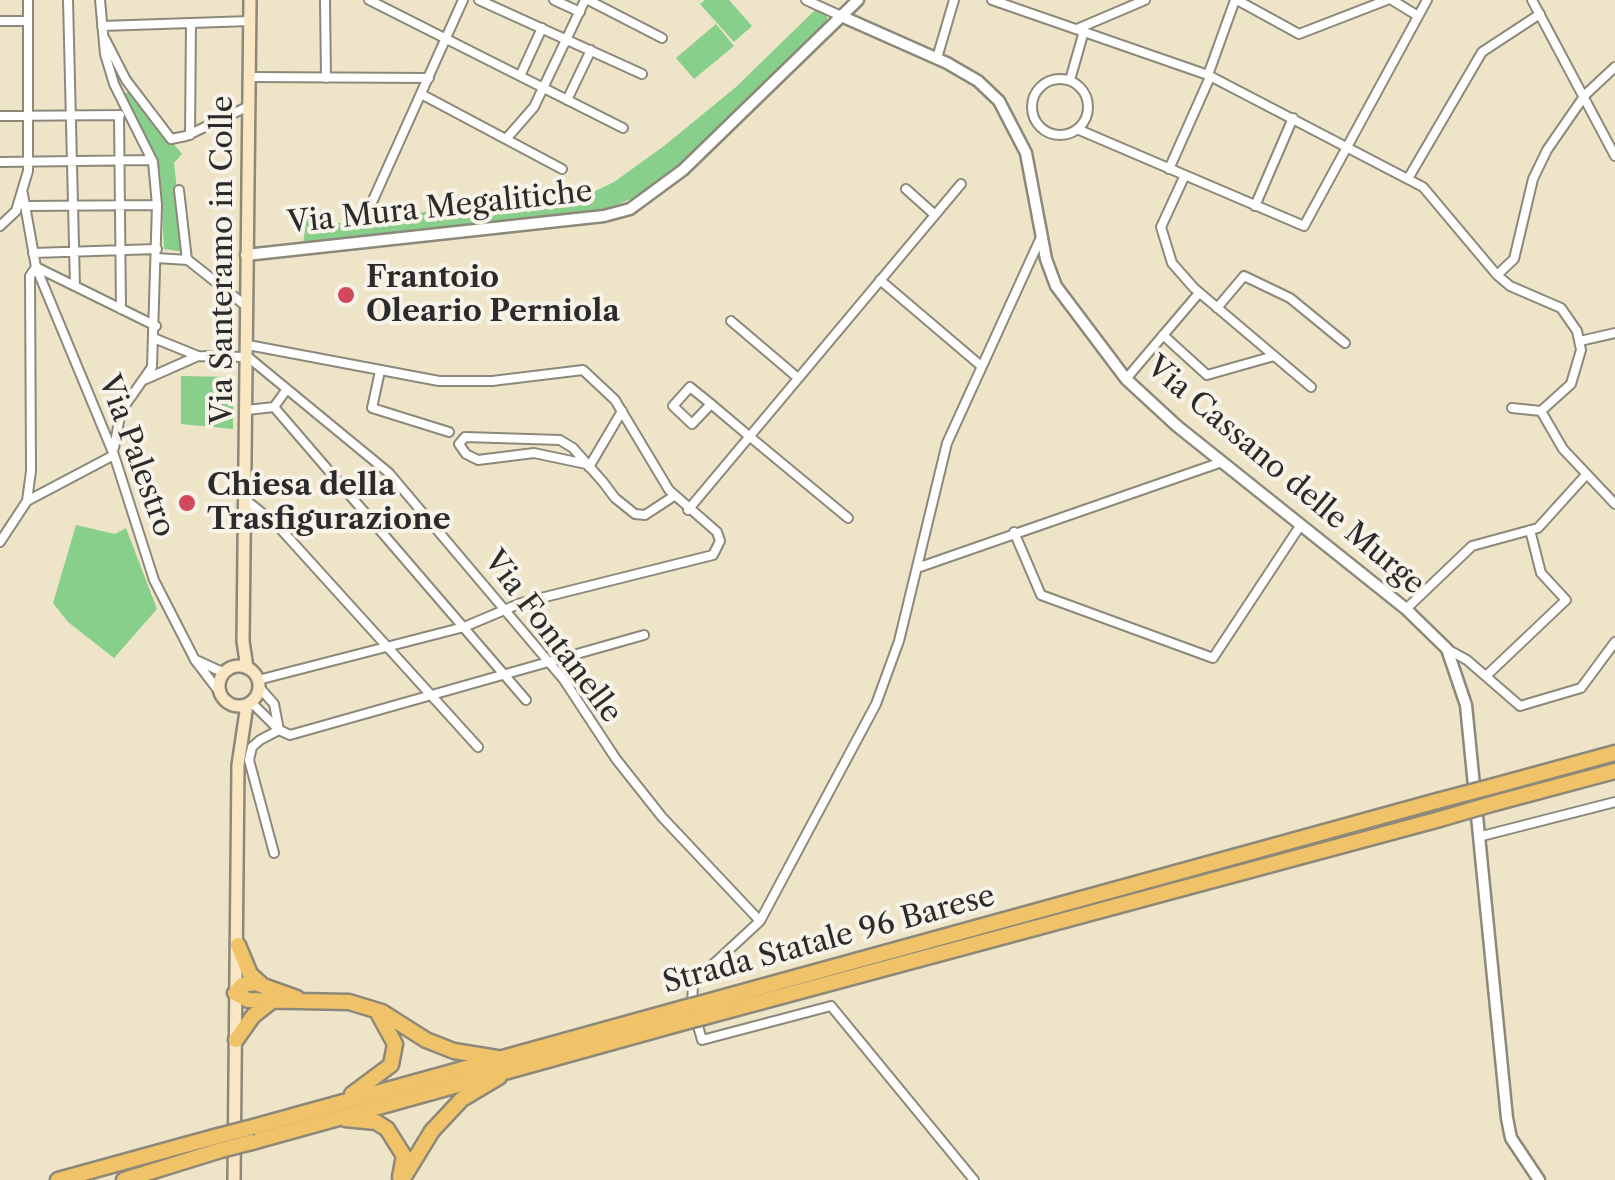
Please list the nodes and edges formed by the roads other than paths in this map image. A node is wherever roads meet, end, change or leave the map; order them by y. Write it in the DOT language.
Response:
graph roads {
  1 [pos="28,0"];
  2 [pos="68,0"];
  3 [pos="100,0"];
  4 [pos="250,0"];
  5 [pos="325,0"];
  6 [pos="368,0"];
  7 [pos="462,0"];
  8 [pos="479,0"];
  9 [pos="554,0"];
  10 [pos="587,0"];
  11 [pos="806,0"];
  12 [pos="858,0"];
  13 [pos="954,0"];
  14 [pos="992,0"];
  15 [pos="1146,0"];
  16 [pos="1236,0"];
  17 [pos="1389,0"];
  18 [pos="1427,0"];
  19 [pos="1532,0"];
  20 [pos="382,3"];
  21 [pos="580,12"];
  22 [pos="1540,14"];
  23 [pos="841,16"];
  24 [pos="1418,16"];
  25 [pos="0,21"];
  26 [pos="28,21"];
  27 [pos="250,21"];
  28 [pos="192,23"];
  29 [pos="542,28"];
  30 [pos="103,30"];
  31 [pos="1080,30"];
  32 [pos="662,38"];
  33 [pos="446,39"];
  34 [pos="567,39"];
  35 [pos="591,50"];
  36 [pos="937,58"];
  37 [pos="1615,67"];
  38 [pos="642,74"];
  39 [pos="520,76"];
  40 [pos="1209,76"];
  41 [pos="250,77"];
  42 [pos="326,78"];
  43 [pos="428,78"];
  44 [pos="1070,80"];
  45 [pos="543,88"];
  46 [pos="421,94"];
  47 [pos="1585,95"];
  48 [pos="568,100"];
  49 [pos="249,106"];
  50 [pos="129,114"];
  51 [pos="73,115"];
  52 [pos="119,115"];
  53 [pos="0,116"];
  54 [pos="29,116"];
  55 [pos="1292,118"];
  56 [pos="1038,125"];
  57 [pos="623,128"];
  58 [pos="1077,130"];
  59 [pos="190,134"];
  60 [pos="1020,137"];
  61 [pos="506,139"];
  62 [pos="1345,144"];
  63 [pos="1615,156"];
  64 [pos="119,160"];
  65 [pos="152,160"];
  66 [pos="0,162"];
  67 [pos="29,162"];
  68 [pos="74,162"];
  69 [pos="562,169"];
  70 [pos="1170,169"];
  71 [pos="1185,176"];
  72 [pos="1409,177"];
  73 [pos="961,184"];
  74 [pos="906,189"];
  75 [pos="178,190"];
  76 [pos="23,201"];
  77 [pos="156,205"];
  78 [pos="74,206"];
  79 [pos="120,206"];
  80 [pos="1255,206"];
  81 [pos="935,216"];
  82 [pos="364,220"];
  83 [pos="0,226"];
  84 [pos="1042,235"];
  85 [pos="120,250"];
  86 [pos="74,251"];
  87 [pos="33,253"];
  88 [pos="157,253"];
  89 [pos="246,255"];
  90 [pos="187,260"];
  91 [pos="36,266"];
  92 [pos="1497,275"];
  93 [pos="880,280"];
  94 [pos="74,286"];
  95 [pos="1199,292"];
  96 [pos="248,307"];
  97 [pos="1217,308"];
  98 [pos="121,309"];
  99 [pos="731,321"];
  100 [pos="156,326"];
  101 [pos="1615,333"];
  102 [pos="1163,335"];
  103 [pos="156,339"];
  104 [pos="1580,341"];
  105 [pos="1345,343"];
  106 [pos="248,351"];
  107 [pos="198,356"];
  108 [pos="1274,356"];
  109 [pos="980,365"];
  110 [pos="380,370"];
  111 [pos="798,378"];
  112 [pos="1126,378"];
  113 [pos="146,379"];
  114 [pos="1311,387"];
  115 [pos="287,390"];
  116 [pos="710,404"];
  117 [pos="274,407"];
  118 [pos="1512,408"];
  119 [pos="248,410"];
  120 [pos="1541,410"];
  121 [pos="622,411"];
  122 [pos="749,436"];
  123 [pos="462,440"];
  124 [pos="114,455"];
  125 [pos="1222,462"];
  126 [pos="588,465"];
  127 [pos="1585,476"];
  128 [pos="674,496"];
  129 [pos="246,500"];
  130 [pos="26,501"];
  131 [pos="1615,503"];
  132 [pos="688,510"];
  133 [pos="848,518"];
  134 [pos="1300,526"];
  135 [pos="1530,530"];
  136 [pos="1014,532"];
  137 [pos="0,542"];
  138 [pos="916,568"];
  139 [pos="1406,609"];
  140 [pos="508,611"];
  141 [pos="464,626"];
  142 [pos="644,636"];
  143 [pos="243,641"];
  144 [pos="1615,642"];
  145 [pos="389,646"];
  146 [pos="1446,649"];
  147 [pos="195,660"];
  148 [pos="547,661"];
  149 [pos="247,668"];
  150 [pos="230,669"];
  151 [pos="503,674"];
  152 [pos="1486,676"];
  153 [pos="259,684"];
  154 [pos="433,696"];
  155 [pos="225,699"];
  156 [pos="526,700"];
  157 [pos="249,704"];
  158 [pos="280,730"];
  159 [pos="239,742"];
  160 [pos="478,747"];
  161 [pos="1615,753"];
  162 [pos="1615,771"];
  163 [pos="1615,802"];
  164 [pos="1478,838"];
  165 [pos="274,853"];
  166 [pos="760,921"];
  167 [pos="238,945"];
  168 [pos="236,993"];
  169 [pos="270,993"];
  170 [pos="372,1008"];
  171 [pos="695,1012"];
  172 [pos="236,1040"];
  173 [pos="502,1059"];
  174 [pos="524,1064"];
  175 [pos="330,1112"];
  176 [pos="219,1143"];
  177 [pos="58,1180"];
  178 [pos="124,1180"];
  179 [pos="234,1180"];
  180 [pos="400,1180"];
  181 [pos="974,1180"];
  182 [pos="1539,1180"];
  1 -- 26 [label="street"];
  2 -- 51 [label="street"];
  3 -- 30 [label="street"];
  4 -- 27 [label="main road, Via Santeramo in Colle"];
  5 -- 42 [label="street"];
  6 -- 20 [label="street"];
  7 -- 33 [label="street"];
  8 -- 29 [label="street"];
  9 -- 21 [label="street"];
  10 -- 21 [label="street"];
  10 -- 32 [label="street"];
  11 -- 23 [label="street, Via Cassano delle Murge"];
  12 -- 23 [label="street, Via Mura Megalitiche"];
  13 -- 36 [label="street"];
  14 -- 31 [label="street"];
  15 -- 31 [label="street"];
  16 -- 17 [label="street"];
  16 -- 40 [label="street"];
  17 -- 24 [label="street"];
  18 -- 24 [label="street"];
  19 -- 22 [label="street"];
  20 -- 33 [label="street"];
  21 -- 34 [label="street"];
  22 -- 47 [label="street"];
  22 -- 72 [label="street"];
  23 -- 36 [label="street, Via Cassano delle Murge"];
  23 -- 89 [label="street, Via Mura Megalitiche"];
  24 -- 62 [label="street"];
  25 -- 26 [label="street"];
  26 -- 54 [label="street"];
  27 -- 28 [label="street"];
  27 -- 41 [label="main road, Via Santeramo in Colle"];
  28 -- 30 [label="street"];
  28 -- 59 [label="street"];
  29 -- 34 [label="street"];
  29 -- 39 [label="street"];
  30 -- 50 [label="street"];
  30 -- 59 [label="street"];
  31 -- 40 [label="street"];
  31 -- 44 [label="street"];
  33 -- 39 [label="street"];
  33 -- 43 [label="street"];
  34 -- 35 [label="street"];
  34 -- 45 [label="street"];
  35 -- 38 [label="street"];
  35 -- 48 [label="street"];
  36 -- 60 [label="street, Via Cassano delle Murge"];
  37 -- 47 [label="street"];
  39 -- 45 [label="street"];
  40 -- 55 [label="street"];
  40 -- 70 [label="street"];
  41 -- 42 [label="street"];
  41 -- 49 [label="main road, Via Santeramo in Colle"];
  42 -- 43 [label="street"];
  43 -- 46 [label="street"];
  44 -- 56 [label="street"];
  44 -- 58 [label="street"];
  45 -- 48 [label="street"];
  45 -- 61 [label="street"];
  46 -- 61 [label="street"];
  46 -- 82 [label="street"];
  47 -- 63 [label="street"];
  47 -- 92 [label="street"];
  48 -- 57 [label="street"];
  49 -- 59 [label="street"];
  49 -- 89 [label="main road, Via Santeramo in Colle"];
  50 -- 52 [label="street"];
  50 -- 65 [label="street"];
  51 -- 52 [label="street"];
  51 -- 54 [label="street"];
  51 -- 68 [label="street"];
  52 -- 64 [label="street"];
  53 -- 54 [label="street"];
  54 -- 67 [label="street"];
  55 -- 62 [label="street"];
  55 -- 80 [label="street"];
  56 -- 58 [label="street"];
  56 -- 60 [label="street"];
  58 -- 70 [label="street"];
  60 -- 84 [label="street, Via Cassano delle Murge"];
  61 -- 69 [label="street"];
  62 -- 72 [label="street"];
  62 -- 80 [label="street"];
  64 -- 65 [label="street"];
  64 -- 68 [label="street"];
  64 -- 79 [label="street"];
  65 -- 77 [label="street"];
  66 -- 67 [label="street"];
  67 -- 68 [label="street"];
  67 -- 76 [label="street"];
  68 -- 78 [label="street"];
  70 -- 71 [label="street"];
  71 -- 80 [label="street"];
  71 -- 95 [label="street"];
  72 -- 92 [label="street"];
  73 -- 81 [label="street"];
  74 -- 81 [label="street"];
  75 -- 90 [label="street"];
  76 -- 78 [label="street"];
  76 -- 83 [label="street"];
  76 -- 87 [label="street"];
  77 -- 79 [label="street"];
  77 -- 88 [label="street"];
  78 -- 79 [label="street"];
  78 -- 86 [label="street"];
  79 -- 85 [label="street"];
  81 -- 93 [label="street"];
  84 -- 109 [label="street"];
  84 -- 112 [label="street, Via Cassano delle Murge"];
  85 -- 86 [label="street"];
  85 -- 88 [label="street"];
  85 -- 98 [label="street"];
  86 -- 87 [label="street"];
  86 -- 94 [label="street"];
  87 -- 91 [label="street"];
  88 -- 90 [label="street"];
  88 -- 100 [label="street"];
  89 -- 96 [label="main road, Via Santeramo in Colle"];
  90 -- 96 [label="street"];
  91 -- 94 [label="street"];
  91 -- 124 [label="street, Via Palestro"];
  91 -- 130 [label="street"];
  92 -- 104 [label="street"];
  93 -- 109 [label="street"];
  93 -- 111 [label="street"];
  94 -- 98 [label="street"];
  95 -- 97 [label="street"];
  95 -- 102 [label="street"];
  96 -- 106 [label="main road, Via Santeramo in Colle"];
  97 -- 105 [label="street"];
  97 -- 108 [label="street"];
  98 -- 100 [label="street"];
  99 -- 111 [label="street"];
  100 -- 103 [label="street"];
  101 -- 104 [label="street"];
  102 -- 108 [label="street"];
  102 -- 112 [label="street"];
  103 -- 107 [label="street"];
  103 -- 113 [label="street"];
  104 -- 120 [label="street"];
  106 -- 107 [label="street"];
  106 -- 110 [label="street"];
  106 -- 115 [label="street, Via Fontanelle"];
  106 -- 119 [label="main road, Via Santeramo in Colle"];
  107 -- 113 [label="street"];
  108 -- 114 [label="street"];
  109 -- 138 [label="street"];
  110 -- 121 [label="street"];
  110 -- 123 [label="street"];
  111 -- 122 [label="street"];
  112 -- 125 [label="street, Via Cassano delle Murge"];
  113 -- 124 [label="street"];
  115 -- 117 [label="street"];
  115 -- 140 [label="street, Via Fontanelle"];
  116 -- 116 [label="street"];
  116 -- 122 [label="street"];
  117 -- 119 [label="street"];
  117 -- 141 [label="street"];
  118 -- 120 [label="street"];
  119 -- 129 [label="main road, Via Santeramo in Colle"];
  120 -- 127 [label="street"];
  121 -- 126 [label="street"];
  121 -- 128 [label="street"];
  122 -- 132 [label="street"];
  122 -- 133 [label="street"];
  123 -- 126 [label="street"];
  123 -- 126 [label="street"];
  124 -- 130 [label="street"];
  124 -- 147 [label="street, Via Palestro"];
  125 -- 134 [label="street, Via Cassano delle Murge"];
  125 -- 136 [label="street"];
  126 -- 128 [label="street"];
  127 -- 131 [label="street"];
  127 -- 135 [label="street"];
  128 -- 132 [label="street"];
  129 -- 143 [label="main road, Via Santeramo in Colle"];
  129 -- 145 [label="street"];
  130 -- 137 [label="street"];
  132 -- 140 [label="street"];
  134 -- 136 [label="street"];
  134 -- 139 [label="street, Via Cassano delle Murge"];
  135 -- 139 [label="street"];
  135 -- 152 [label="street"];
  136 -- 138 [label="street"];
  138 -- 166 [label="street"];
  139 -- 146 [label="street, Via Cassano delle Murge"];
  140 -- 141 [label="street"];
  140 -- 148 [label="street, Via Fontanelle"];
  141 -- 145 [label="street"];
  141 -- 151 [label="street"];
  142 -- 148 [label="street"];
  143 -- 149 [label="main road"];
  143 -- 150 [label="main road"];
  144 -- 152 [label="street"];
  145 -- 153 [label="street"];
  145 -- 154 [label="street"];
  146 -- 152 [label="street"];
  146 -- 164 [label="street"];
  147 -- 150 [label="street"];
  147 -- 155 [label="street, Via Palestro"];
  148 -- 151 [label="street"];
  148 -- 166 [label="street, Via Fontanelle"];
  149 -- 150 [label="main road"];
  149 -- 153 [label="main road"];
  150 -- 155 [label="main road"];
  151 -- 154 [label="street"];
  151 -- 156 [label="street"];
  153 -- 157 [label="main road"];
  153 -- 158 [label="street"];
  154 -- 158 [label="street"];
  154 -- 160 [label="street"];
  155 -- 157 [label="main road"];
  155 -- 159 [label="main road, Via Palestro"];
  157 -- 158 [label="street"];
  157 -- 159 [label="main road, Via Palestro"];
  158 -- 165 [label="street"];
  159 -- 167 [label="main road, Via Palestro"];
  161 -- 171 [label="highway, Strada Statale 96 Barese, bridge"];
  162 -- 171 [label="highway, Strada Statale 96 Barese, bridge"];
  163 -- 164 [label="street"];
  164 -- 182 [label="street"];
  166 -- 181 [label="street"];
  167 -- 168 [label="main road, Via Palestro"];
  167 -- 169 [label="highway"];
  168 -- 169 [label="highway"];
  168 -- 172 [label="main road, Via Palestro"];
  169 -- 170 [label="highway"];
  169 -- 172 [label="highway"];
  170 -- 173 [label="highway"];
  170 -- 175 [label="highway"];
  171 -- 173 [label="highway, Strada Statale 96 Barese"];
  171 -- 174 [label="highway, Strada Statale 96 Barese"];
  172 -- 179 [label="main road, Via Palestro"];
  173 -- 175 [label="highway, Strada Statale 96 Barese"];
  174 -- 175 [label="highway, Strada Statale 96 Barese"];
  174 -- 180 [label="highway"];
  175 -- 176 [label="highway, Strada Statale 96 Barese, bridge"];
  175 -- 180 [label="highway"];
  176 -- 177 [label="highway, Strada Statale 96 Barese"];
  176 -- 178 [label="highway, Strada Statale 96 Barese"];
}
